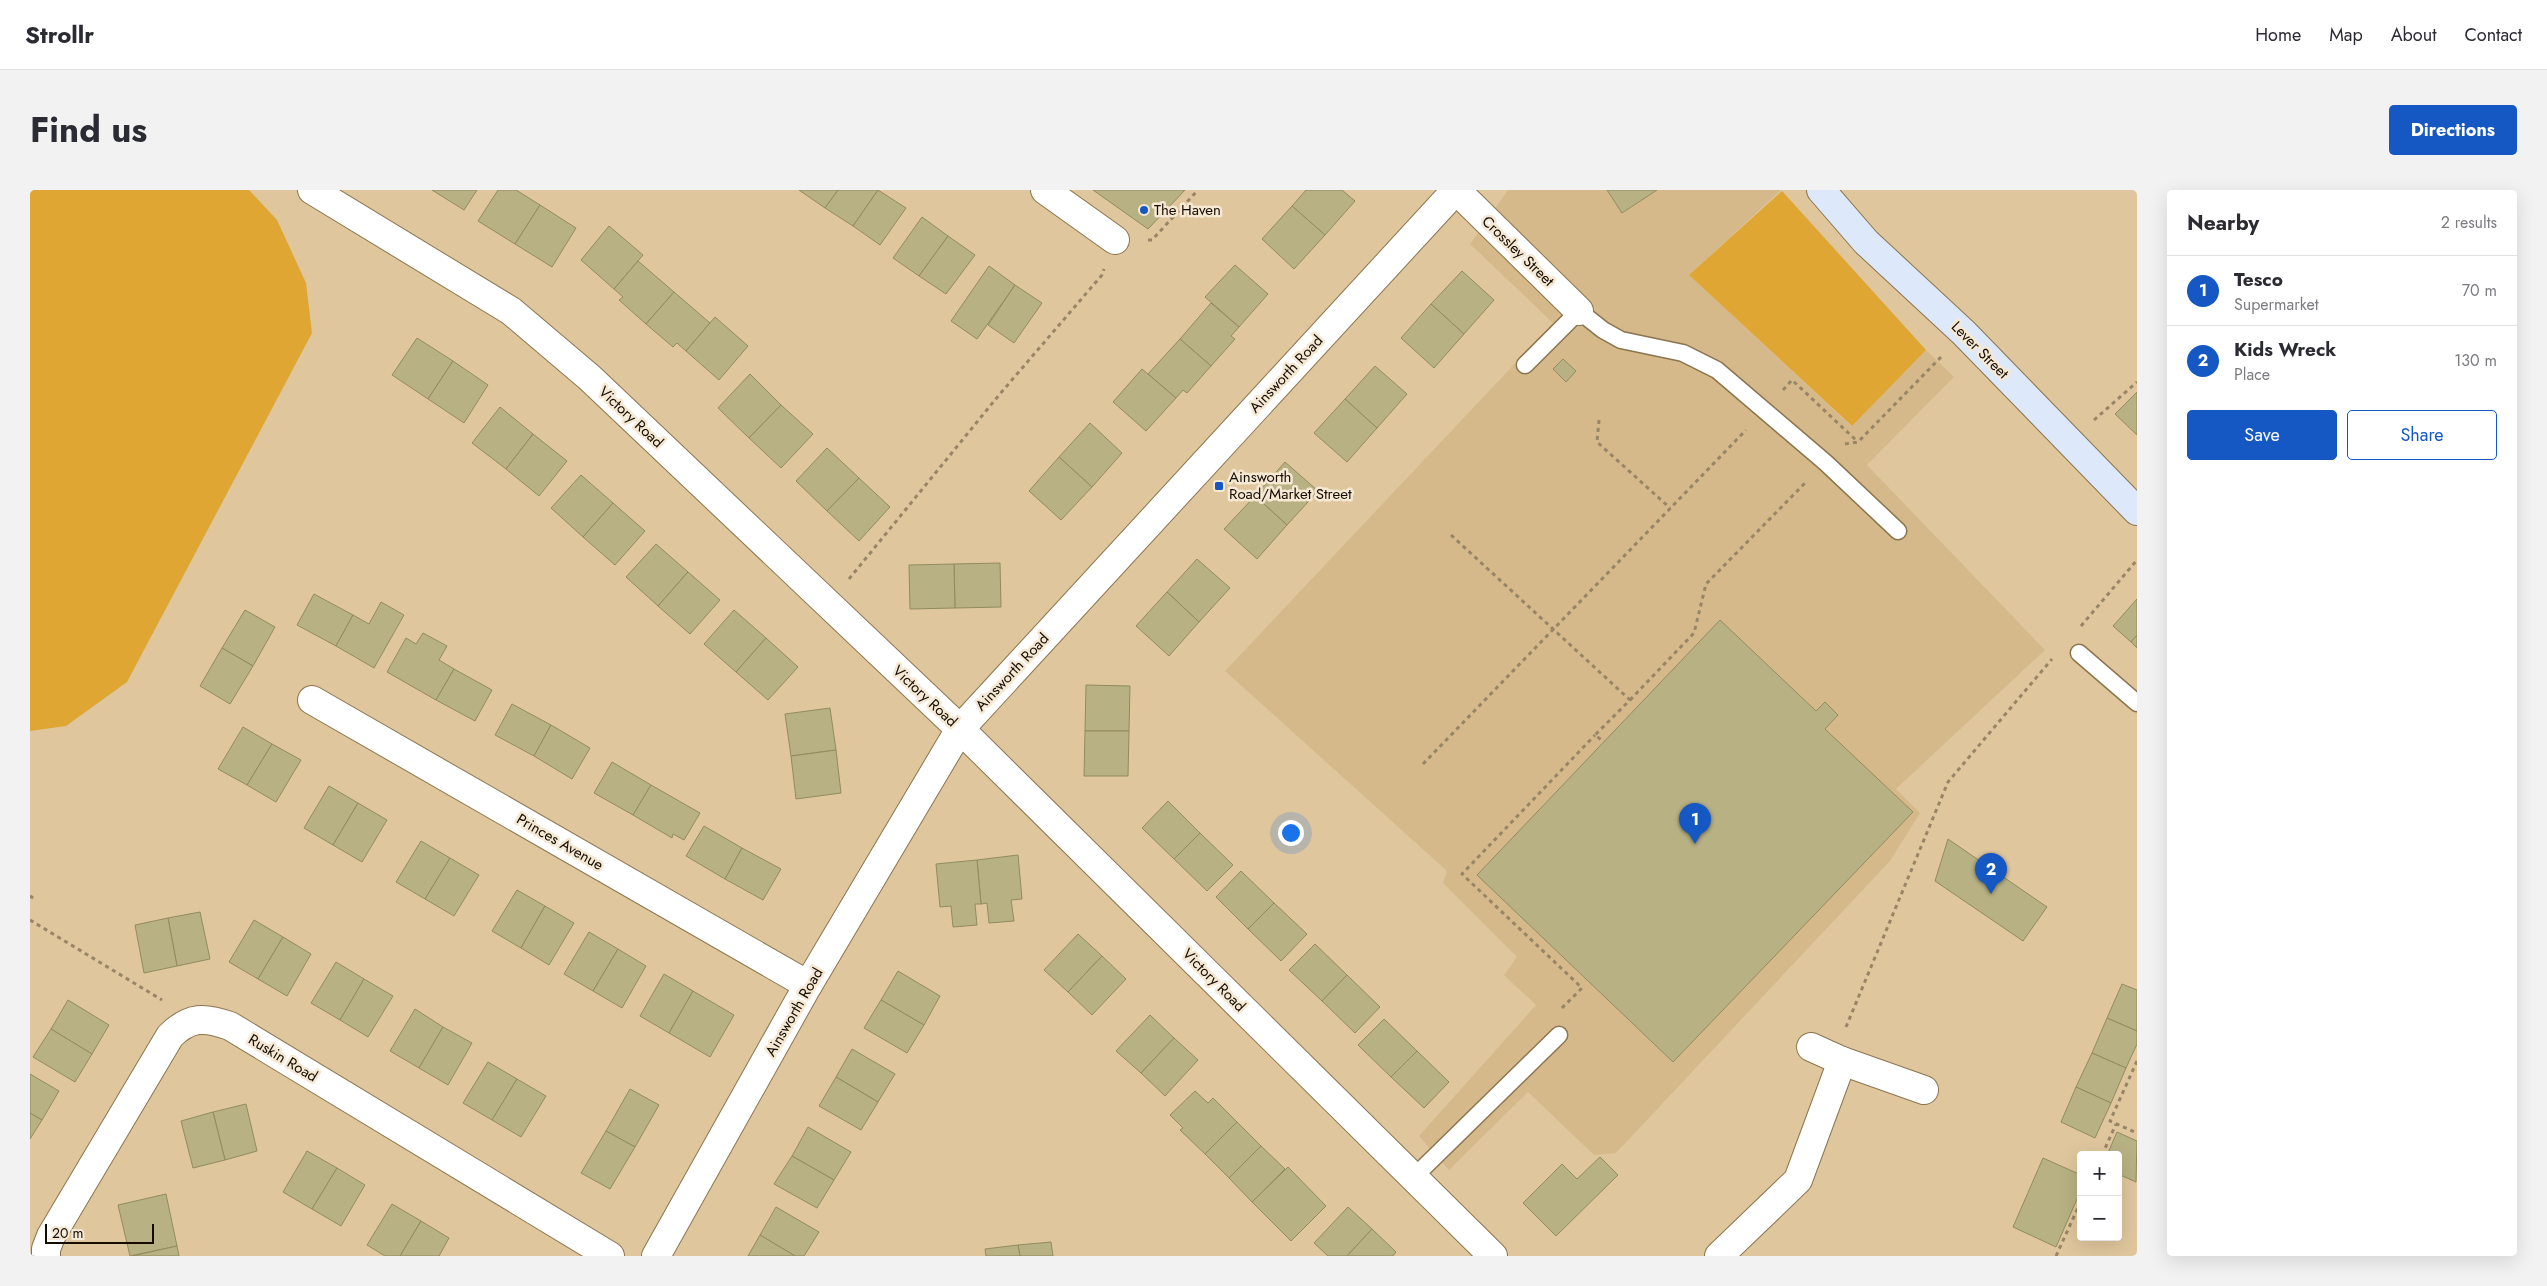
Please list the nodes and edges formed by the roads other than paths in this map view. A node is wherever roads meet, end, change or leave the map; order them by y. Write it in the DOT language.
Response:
graph roads {
  1 [pos="1045,190"];
  2 [pos="1456,190"];
  3 [pos="1821,190"];
  4 [pos="320,192"];
  5 [pos="1115,240"];
  6 [pos="1579,311"];
  7 [pos="1524,365"];
  8 [pos="2137,511"];
  9 [pos="1898,531"];
  10 [pos="2079,653"];
  11 [pos="312,700"];
  12 [pos="2137,704"];
  13 [pos="960,729"];
  14 [pos="808,986"];
  15 [pos="1559,1035"];
  16 [pos="1924,1090"];
  17 [pos="1414,1177"];
  18 [pos="46,1256"];
  19 [pos="610,1256"];
  20 [pos="656,1256"];
  21 [pos="1493,1256"];
  22 [pos="1719,1256"];
  1 -- 5 [label="street"];
  2 -- 6 [label="street, Crossley Street"];
  2 -- 13 [label="street, Ainsworth Road"];
  3 -- 8 [label="main road, Lever Street"];
  4 -- 13 [label="street, Victory Road"];
  6 -- 7 [label="lane"];
  6 -- 9 [label="lane"];
  10 -- 12 [label="lane"];
  11 -- 14 [label="street, Princes Avenue"];
  13 -- 14 [label="street, Ainsworth Road"];
  13 -- 17 [label="street, Victory Road"];
  14 -- 20 [label="street, Ainsworth Road"];
  15 -- 17 [label="lane"];
  16 -- 22 [label="street"];
  17 -- 21 [label="street, Victory Road"];
  18 -- 19 [label="street, Ruskin Road"];
}
